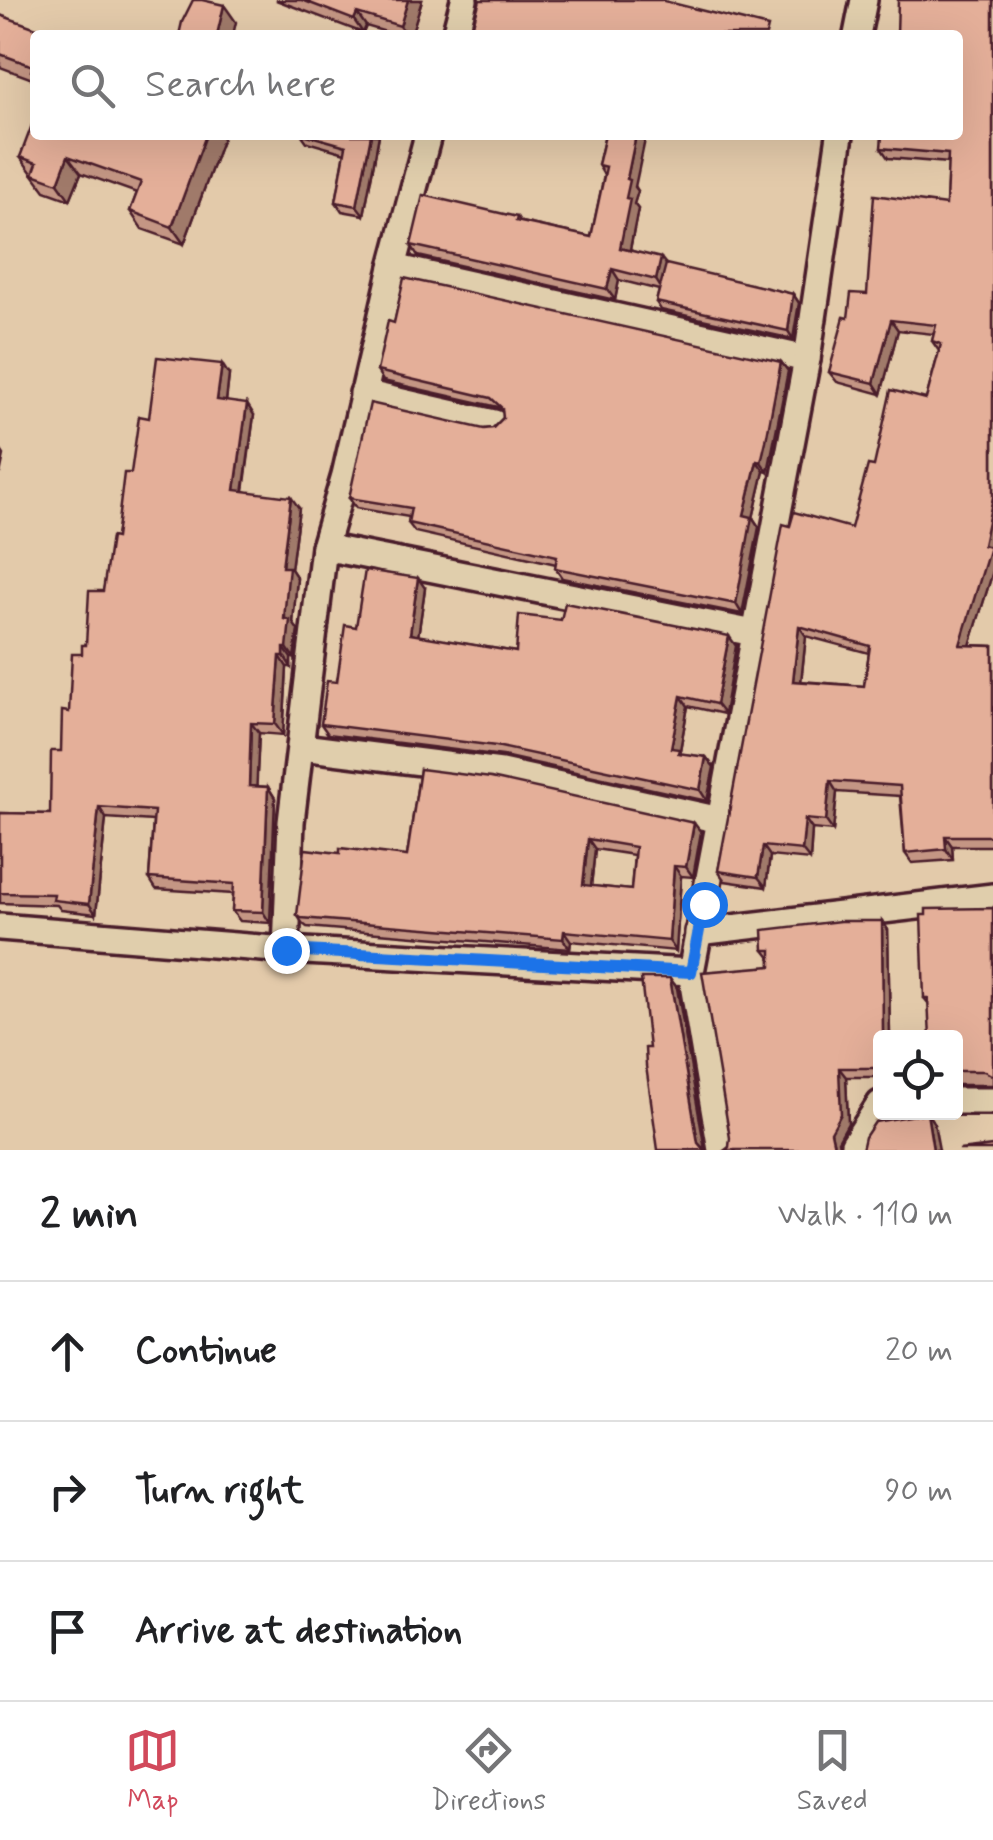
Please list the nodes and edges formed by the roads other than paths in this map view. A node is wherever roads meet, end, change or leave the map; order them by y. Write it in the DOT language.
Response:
graph roads {
  1 [pos="464,0"];
  2 [pos="864,0"];
  3 [pos="456,30"];
  4 [pos="858,30"];
  5 [pos="427,140"];
  6 [pos="839,140"];
  7 [pos="393,267"];
  8 [pos="807,359"];
  9 [pos="364,392"];
  10 [pos="494,423"];
  11 [pos="324,546"];
  12 [pos="754,634"];
  13 [pos="302,748"];
  14 [pos="720,820"];
  15 [pos="993,896"];
  16 [pos="0,928"];
  17 [pos="698,932"];
  18 [pos="286,950"];
  19 [pos="691,972"];
  20 [pos="993,1100"];
  21 [pos="963,1101"];
  22 [pos="873,1115"];
  23 [pos="721,1150"];
  24 [pos="856,1150"];
  1 -- 3 [label="street"];
  2 -- 4 [label="street"];
  5 -- 7 [label="street"];
  6 -- 8 [label="street"];
  7 -- 8 [label="street"];
  7 -- 9 [label="street"];
  8 -- 12 [label="street"];
  9 -- 10 [label="street"];
  9 -- 11 [label="street"];
  11 -- 12 [label="street"];
  11 -- 13 [label="street"];
  12 -- 14 [label="street"];
  13 -- 14 [label="street"];
  13 -- 18 [label="street"];
  14 -- 17 [label="street"];
  15 -- 17 [label="street"];
  16 -- 18 [label="street"];
  17 -- 19 [label="street"];
  18 -- 19 [label="street"];
  19 -- 23 [label="street"];
  20 -- 21 [label="street"];
  22 -- 24 [label="street"];
}
